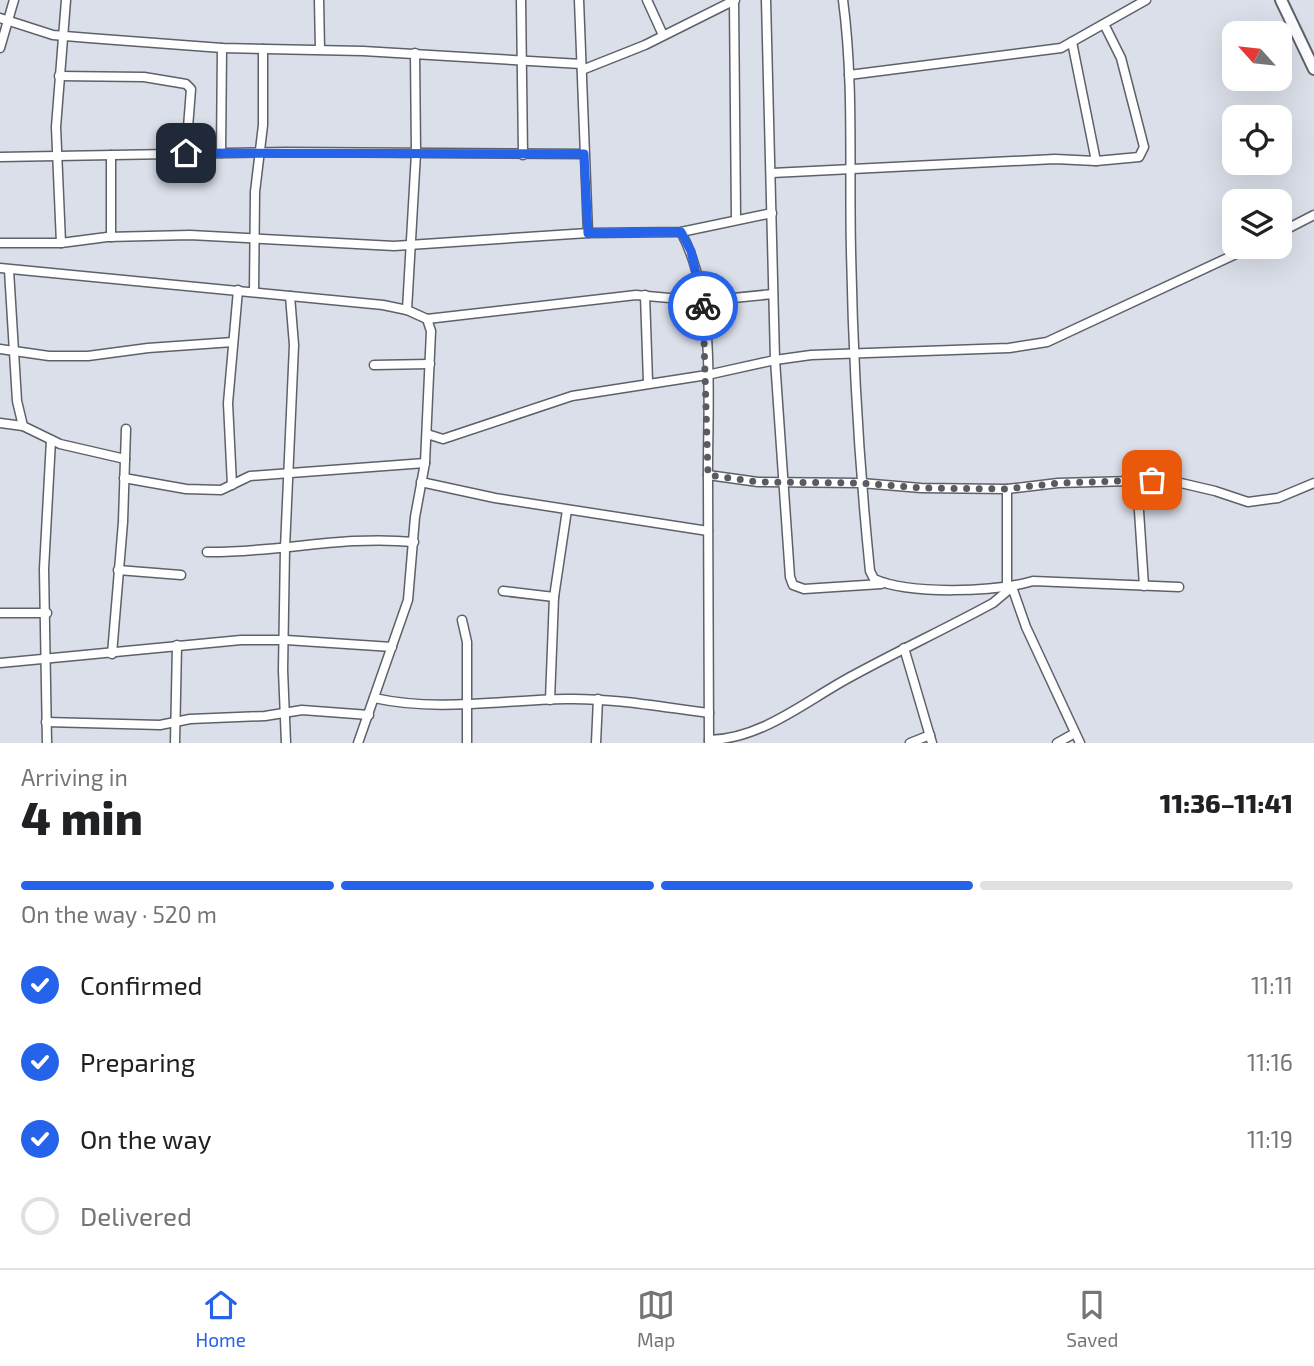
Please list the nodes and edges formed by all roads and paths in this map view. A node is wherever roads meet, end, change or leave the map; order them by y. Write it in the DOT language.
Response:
graph roads {
  1 [pos="14,0"];
  2 [pos="66,0"];
  3 [pos="319,0"];
  4 [pos="521,0"];
  5 [pos="579,0"];
  6 [pos="646,0"];
  7 [pos="734,0"];
  8 [pos="766,0"];
  9 [pos="843,0"];
  10 [pos="1146,0"];
  11 [pos="1281,0"];
  12 [pos="4,19"];
  13 [pos="1104,24"];
  14 [pos="65,35"];
  15 [pos="663,36"];
  16 [pos="1072,42"];
  17 [pos="222,47"];
  18 [pos="0,48"];
  19 [pos="263,48"];
  20 [pos="320,49"];
  21 [pos="415,53"];
  22 [pos="521,62"];
  23 [pos="581,66"];
  24 [pos="1314,69"];
  25 [pos="849,75"];
  26 [pos="59,76"];
  27 [pos="186,153"];
  28 [pos="220,153"];
  29 [pos="260,153"];
  30 [pos="416,153"];
  31 [pos="584,154"];
  32 [pos="111,155"];
  33 [pos="523,155"];
  34 [pos="56,156"];
  35 [pos="0,157"];
  36 [pos="1096,161"];
  37 [pos="850,169"];
  38 [pos="772,173"];
  39 [pos="772,213"];
  40 [pos="1314,215"];
  41 [pos="736,219"];
  42 [pos="1292,226"];
  43 [pos="681,232"];
  44 [pos="588,233"];
  45 [pos="111,237"];
  46 [pos="256,239"];
  47 [pos="0,243"];
  48 [pos="61,243"];
  49 [pos="410,245"];
  50 [pos="1225,259"];
  51 [pos="5,269"];
  52 [pos="238,290"];
  53 [pos="254,292"];
  54 [pos="773,294"];
  55 [pos="645,295"];
  56 [pos="290,296"];
  57 [pos="703,301"];
  58 [pos="407,310"];
  59 [pos="427,319"];
  60 [pos="233,342"];
  61 [pos="0,349"];
  62 [pos="13,350"];
  63 [pos="853,354"];
  64 [pos="775,360"];
  65 [pos="430,364"];
  66 [pos="374,365"];
  67 [pos="707,375"];
  68 [pos="648,382"];
  69 [pos="0,423"];
  70 [pos="23,426"];
  71 [pos="127,429"];
  72 [pos="0,430"];
  73 [pos="427,434"];
  74 [pos="51,440"];
  75 [pos="125,459"];
  76 [pos="425,463"];
  77 [pos="288,473"];
  78 [pos="708,475"];
  79 [pos="124,478"];
  80 [pos="1137,481"];
  81 [pos="421,482"];
  82 [pos="783,482"];
  83 [pos="861,483"];
  84 [pos="1314,483"];
  85 [pos="232,485"];
  86 [pos="1007,489"];
  87 [pos="567,510"];
  88 [pos="708,531"];
  89 [pos="414,542"];
  90 [pos="285,548"];
  91 [pos="207,552"];
  92 [pos="118,570"];
  93 [pos="181,575"];
  94 [pos="884,583"];
  95 [pos="1144,586"];
  96 [pos="1010,587"];
  97 [pos="1180,587"];
  98 [pos="503,591"];
  99 [pos="554,597"];
  100 [pos="0,613"];
  101 [pos="47,613"];
  102 [pos="462,620"];
  103 [pos="286,640"];
  104 [pos="177,645"];
  105 [pos="392,647"];
  106 [pos="904,648"];
  107 [pos="112,654"];
  108 [pos="43,659"];
  109 [pos="0,663"];
  110 [pos="374,698"];
  111 [pos="598,699"];
  112 [pos="550,700"];
  113 [pos="468,704"];
  114 [pos="709,713"];
  115 [pos="284,714"];
  116 [pos="369,715"];
  117 [pos="46,722"];
  118 [pos="176,723"];
  119 [pos="1075,733"];
  120 [pos="931,739"];
  121 [pos="709,741"];
  122 [pos="47,743"];
  123 [pos="174,743"];
  124 [pos="286,743"];
  125 [pos="358,743"];
  126 [pos="467,743"];
  127 [pos="596,743"];
  128 [pos="910,743"];
  129 [pos="1057,743"];
  130 [pos="1080,743"];
  1 -- 12 [label="street"];
  2 -- 14 [label="street"];
  3 -- 20 [label="street"];
  4 -- 22 [label="street"];
  5 -- 23 [label="street"];
  6 -- 15 [label="street"];
  7 -- 15 [label="street"];
  7 -- 41 [label="street"];
  8 -- 38 [label="street"];
  9 -- 25 [label="street"];
  10 -- 13 [label="street"];
  11 -- 24 [label="street"];
  12 -- 14 [label="street"];
  12 -- 18 [label="street"];
  13 -- 16 [label="street"];
  13 -- 36 [label="street"];
  14 -- 17 [label="street"];
  14 -- 26 [label="street"];
  15 -- 23 [label="street"];
  16 -- 25 [label="street"];
  16 -- 36 [label="street"];
  17 -- 19 [label="street"];
  17 -- 28 [label="street"];
  19 -- 20 [label="street"];
  19 -- 29 [label="street"];
  20 -- 21 [label="street"];
  21 -- 22 [label="street"];
  21 -- 30 [label="street"];
  22 -- 23 [label="street"];
  22 -- 33 [label="street"];
  23 -- 31 [label="street"];
  25 -- 37 [label="street"];
  26 -- 27 [label="street"];
  26 -- 34 [label="street"];
  27 -- 28 [label="street"];
  27 -- 32 [label="street"];
  28 -- 29 [label="street"];
  29 -- 30 [label="street"];
  29 -- 46 [label="street"];
  30 -- 33 [label="street"];
  30 -- 49 [label="street"];
  31 -- 33 [label="street"];
  31 -- 44 [label="street"];
  32 -- 34 [label="street"];
  32 -- 45 [label="street"];
  34 -- 35 [label="street"];
  34 -- 48 [label="street"];
  36 -- 37 [label="street"];
  37 -- 38 [label="street"];
  37 -- 63 [label="street"];
  38 -- 39 [label="street"];
  39 -- 41 [label="street"];
  39 -- 54 [label="street"];
  40 -- 42 [label="street"];
  41 -- 43 [label="street"];
  43 -- 44 [label="street"];
  43 -- 57 [label="street"];
  44 -- 49 [label="street"];
  45 -- 46 [label="street"];
  45 -- 48 [label="street"];
  46 -- 49 [label="street"];
  46 -- 53 [label="street"];
  47 -- 48 [label="street"];
  49 -- 58 [label="street"];
  50 -- 63 [label="street"];
  51 -- 52 [label="street"];
  51 -- 62 [label="street"];
  52 -- 53 [label="street"];
  52 -- 60 [label="street"];
  53 -- 56 [label="street"];
  54 -- 57 [label="street"];
  54 -- 64 [label="street"];
  55 -- 57 [label="street"];
  55 -- 59 [label="street"];
  55 -- 68 [label="street"];
  56 -- 58 [label="street"];
  56 -- 77 [label="street"];
  57 -- 67 [label="street"];
  58 -- 59 [label="street"];
  59 -- 65 [label="street"];
  60 -- 62 [label="street"];
  60 -- 85 [label="street"];
  61 -- 62 [label="street"];
  62 -- 70 [label="street"];
  63 -- 64 [label="street"];
  63 -- 83 [label="street"];
  64 -- 67 [label="street"];
  64 -- 82 [label="street"];
  65 -- 66 [label="street"];
  65 -- 73 [label="street"];
  67 -- 68 [label="street"];
  67 -- 78 [label="street"];
  68 -- 73 [label="street"];
  69 -- 70 [label="street"];
  69 -- 72 [label="street"];
  70 -- 74 [label="street"];
  71 -- 75 [label="street"];
  73 -- 76 [label="street"];
  74 -- 75 [label="street"];
  74 -- 101 [label="street"];
  75 -- 79 [label="street"];
  76 -- 77 [label="street"];
  76 -- 81 [label="street"];
  77 -- 85 [label="street"];
  77 -- 90 [label="street"];
  78 -- 82 [label="street"];
  78 -- 88 [label="street"];
  79 -- 85 [label="street"];
  79 -- 92 [label="street"];
  80 -- 84 [label="street"];
  80 -- 86 [label="street"];
  80 -- 95 [label="street"];
  81 -- 87 [label="street"];
  81 -- 89 [label="street"];
  82 -- 83 [label="street"];
  82 -- 94 [label="street"];
  83 -- 86 [label="street"];
  83 -- 94 [label="street"];
  86 -- 96 [label="street"];
  87 -- 88 [label="street"];
  87 -- 99 [label="street"];
  88 -- 114 [label="street"];
  89 -- 90 [label="street"];
  89 -- 105 [label="street"];
  90 -- 91 [label="street"];
  90 -- 103 [label="street"];
  92 -- 93 [label="street"];
  92 -- 107 [label="street"];
  94 -- 96 [label="street"];
  95 -- 96 [label="street"];
  95 -- 97 [label="street"];
  96 -- 106 [label="street"];
  96 -- 119 [label="street"];
  98 -- 99 [label="street"];
  99 -- 112 [label="street"];
  100 -- 101 [label="street"];
  101 -- 108 [label="street"];
  102 -- 113 [label="street"];
  103 -- 104 [label="street"];
  103 -- 105 [label="street"];
  103 -- 115 [label="street"];
  104 -- 107 [label="street"];
  104 -- 118 [label="street"];
  105 -- 110 [label="street"];
  106 -- 120 [label="street"];
  106 -- 121 [label="street"];
  107 -- 108 [label="street"];
  108 -- 109 [label="street"];
  108 -- 117 [label="street"];
  110 -- 113 [label="street"];
  110 -- 116 [label="street"];
  111 -- 112 [label="street"];
  111 -- 114 [label="street"];
  111 -- 127 [label="street"];
  112 -- 113 [label="street"];
  113 -- 126 [label="street"];
  114 -- 121 [label="street"];
  115 -- 116 [label="street"];
  115 -- 118 [label="street"];
  115 -- 124 [label="street"];
  116 -- 125 [label="street"];
  117 -- 118 [label="street"];
  117 -- 122 [label="street"];
  118 -- 123 [label="street"];
  119 -- 129 [label="street"];
  119 -- 130 [label="street"];
  120 -- 128 [label="street"];
}
